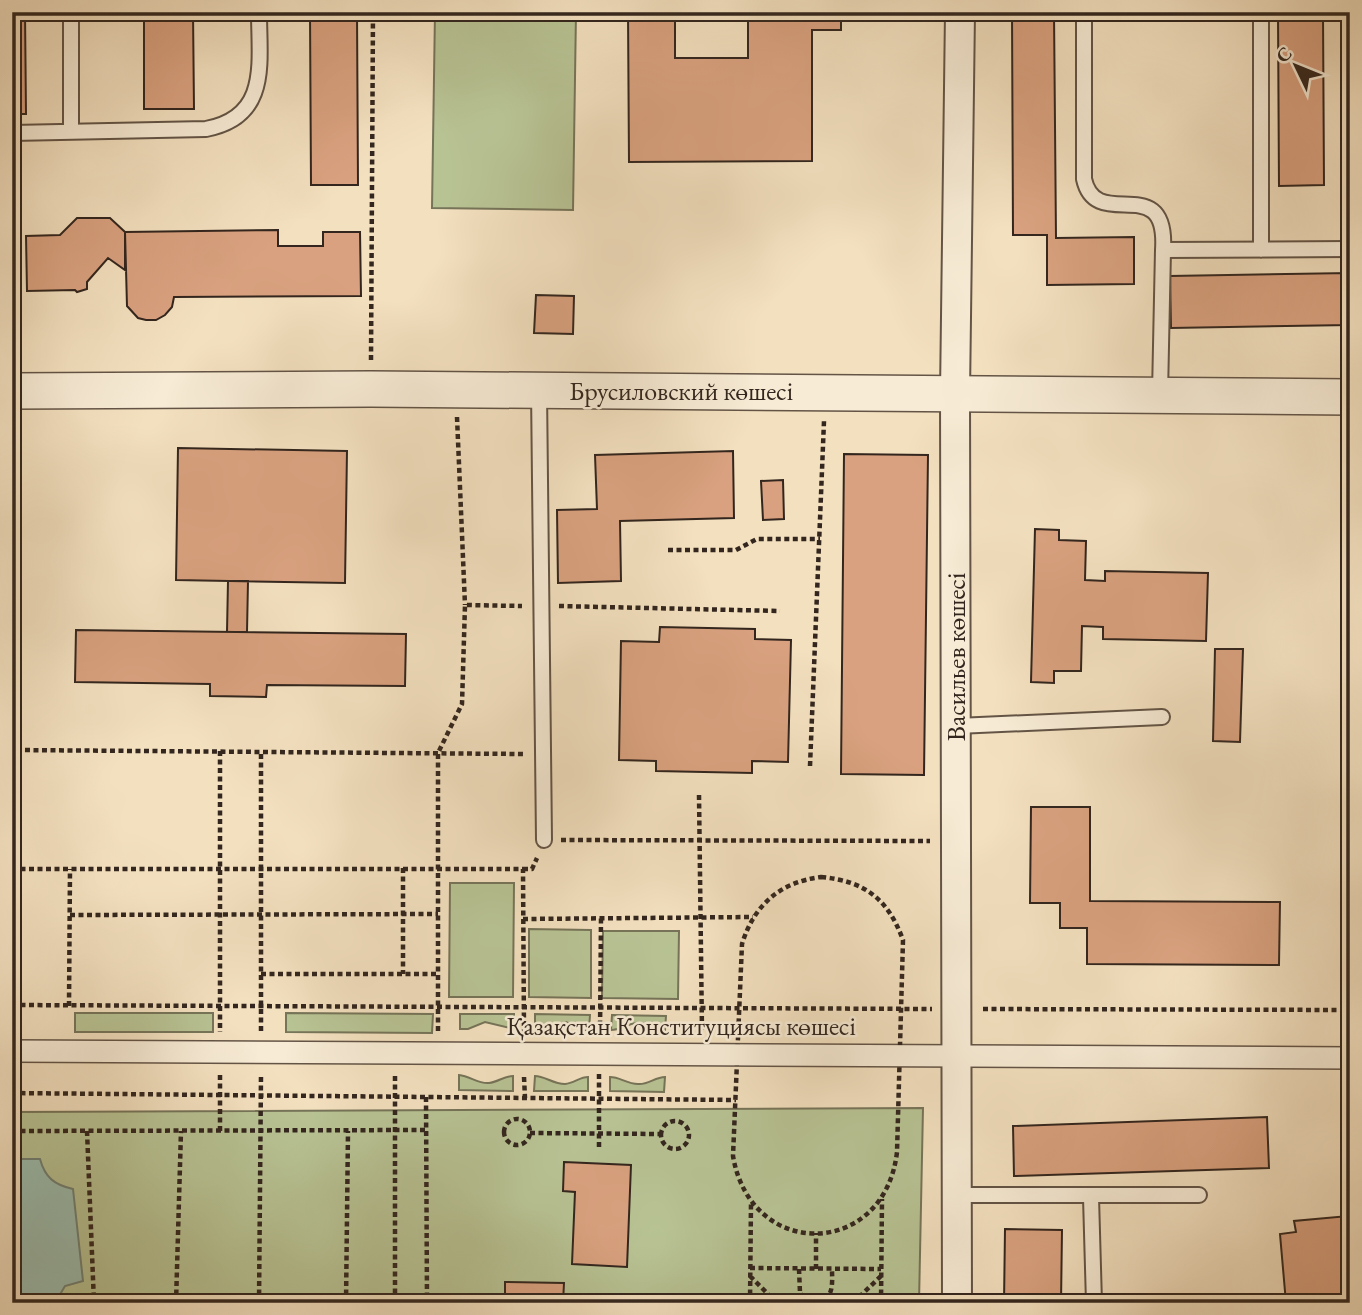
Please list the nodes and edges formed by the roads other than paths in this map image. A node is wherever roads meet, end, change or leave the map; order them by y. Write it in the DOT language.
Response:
graph roads {
  1 [pos="71,12"];
  2 [pos="259,12"];
  3 [pos="960,12"];
  4 [pos="1084,12"];
  5 [pos="1261,12"];
  6 [pos="71,131"];
  7 [pos="12,133"];
  8 [pos="1350,249"];
  9 [pos="1163,250"];
  10 [pos="1261,250"];
  11 [pos="539,390"];
  12 [pos="15,391"];
  13 [pos="955,393"];
  14 [pos="1160,394"];
  15 [pos="1350,397"];
  16 [pos="1162,718"];
  17 [pos="957,726"];
  18 [pos="544,839"];
  19 [pos="12,1051"];
  20 [pos="957,1055"];
  21 [pos="1350,1058"];
  22 [pos="957,1195"];
  23 [pos="1199,1195"];
  24 [pos="1091,1197"];
  25 [pos="957,1303"];
  26 [pos="1094,1303"];
  1 -- 6 [label="lane"];
  2 -- 6 [label="lane"];
  3 -- 13 [label="street, Васильев көшесі"];
  4 -- 9 [label="lane"];
  5 -- 10 [label="lane"];
  6 -- 7 [label="lane"];
  8 -- 10 [label="lane"];
  9 -- 10 [label="lane"];
  9 -- 14 [label="lane"];
  11 -- 12 [label="street, Брусиловский көшесі"];
  11 -- 13 [label="street, Брусиловский көшесі"];
  11 -- 18 [label="lane"];
  13 -- 14 [label="street, Брусиловский көшесі"];
  13 -- 17 [label="street, Васильев көшесі"];
  14 -- 15 [label="street, Брусиловский көшесі"];
  16 -- 17 [label="lane"];
  17 -- 20 [label="street, Васильев көшесі"];
  19 -- 20 [label="street, Қазақстан Конституциясы көшесі"];
  20 -- 21 [label="street, Қазақстан Конституциясы көшесі"];
  20 -- 22 [label="street, Васильев көшесі"];
  22 -- 24 [label="lane"];
  22 -- 25 [label="street, Васильев көшесі"];
  23 -- 24 [label="lane"];
  24 -- 26 [label="lane"];
}
